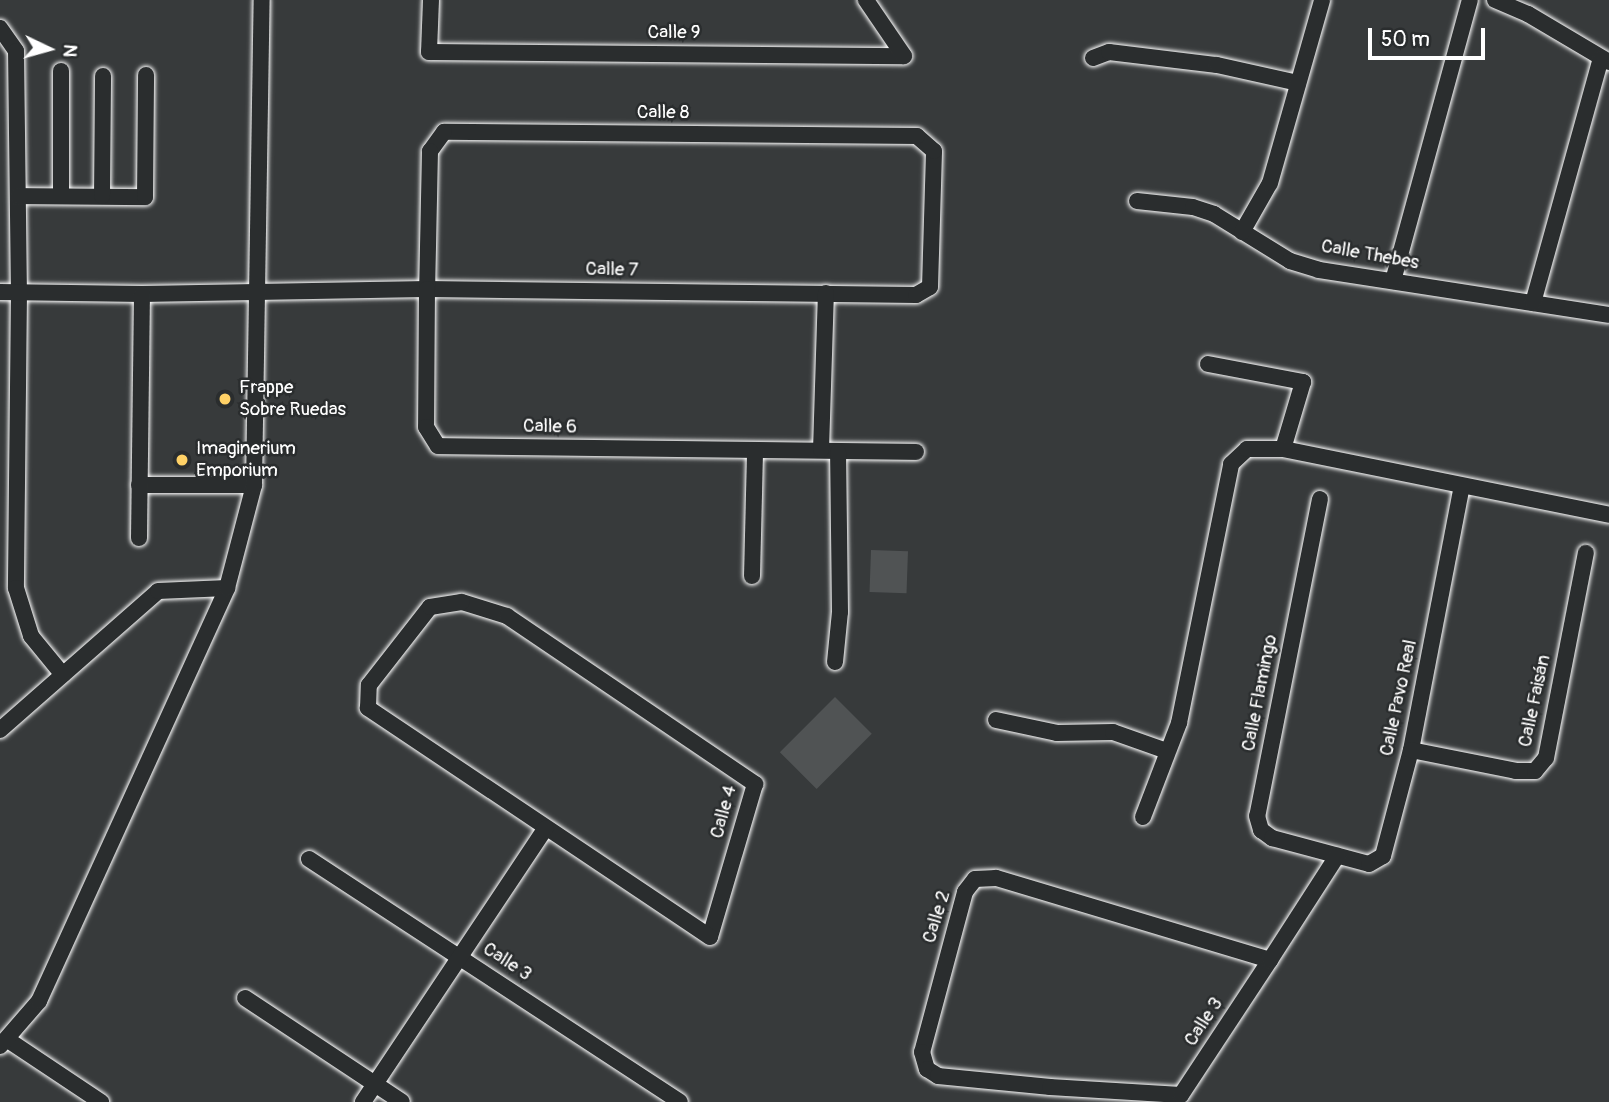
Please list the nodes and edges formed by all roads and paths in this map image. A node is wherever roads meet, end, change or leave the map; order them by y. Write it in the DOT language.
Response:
graph roads {
  1 [pos="262,0"];
  2 [pos="431,0"];
  3 [pos="866,0"];
  4 [pos="1322,0"];
  5 [pos="1470,0"];
  6 [pos="1495,0"];
  7 [pos="0,29"];
  8 [pos="1093,58"];
  9 [pos="1605,60"];
  10 [pos="61,71"];
  11 [pos="146,75"];
  12 [pos="103,76"];
  13 [pos="1298,83"];
  14 [pos="18,196"];
  15 [pos="61,196"];
  16 [pos="102,197"];
  17 [pos="1137,201"];
  18 [pos="1242,232"];
  19 [pos="931,255"];
  20 [pos="1393,281"];
  21 [pos="427,289"];
  22 [pos="259,291"];
  23 [pos="0,292"];
  24 [pos="19,292"];
  25 [pos="825,293"];
  26 [pos="142,294"];
  27 [pos="1533,303"];
  28 [pos="1609,315"];
  29 [pos="1208,364"];
  30 [pos="1283,449"];
  31 [pos="830,451"];
  32 [pos="755,452"];
  33 [pos="916,452"];
  34 [pos="139,485"];
  35 [pos="254,485"];
  36 [pos="1462,486"];
  37 [pos="1320,499"];
  38 [pos="1609,515"];
  39 [pos="139,538"];
  40 [pos="1586,553"];
  41 [pos="752,576"];
  42 [pos="227,588"];
  43 [pos="835,662"];
  44 [pos="63,675"];
  45 [pos="996,720"];
  46 [pos="0,730"];
  47 [pos="1411,750"];
  48 [pos="1167,751"];
  49 [pos="1143,817"];
  50 [pos="545,828"];
  51 [pos="1330,854"];
  52 [pos="309,859"];
  53 [pos="459,956"];
  54 [pos="1270,960"];
  55 [pos="245,998"];
  56 [pos="4,1043"];
  57 [pos="375,1084"];
  58 [pos="1047,1092"];
  59 [pos="101,1102"];
  60 [pos="363,1102"];
  61 [pos="402,1102"];
  62 [pos="680,1102"];
  1 -- 22 [label="street"];
  2 -- 3 [label="street, Calle 9"];
  4 -- 13 [label="street"];
  5 -- 20 [label="street"];
  6 -- 9 [label="street"];
  7 -- 14 [label="street"];
  8 -- 13 [label="street"];
  9 -- 27 [label="street"];
  10 -- 15 [label="street"];
  11 -- 16 [label="street"];
  12 -- 16 [label="street"];
  13 -- 18 [label="street"];
  14 -- 15 [label="street"];
  14 -- 24 [label="street"];
  15 -- 16 [label="street"];
  17 -- 18 [label="street, Calle Thebes"];
  18 -- 20 [label="street, Calle Thebes"];
  19 -- 21 [label="street, Calle 8"];
  19 -- 25 [label="street, Calle 7"];
  20 -- 27 [label="street, Calle Thebes"];
  21 -- 22 [label="street, Calle 7"];
  21 -- 25 [label="street, Calle 7"];
  21 -- 32 [label="street, Calle 6"];
  22 -- 26 [label="street, Calle 7"];
  22 -- 35 [label="street"];
  23 -- 24 [label="street, Calle 7"];
  24 -- 26 [label="street, Calle 7"];
  24 -- 44 [label="street"];
  25 -- 31 [label="street"];
  26 -- 34 [label="street"];
  27 -- 28 [label="street, Calle Thebes"];
  29 -- 30 [label="street"];
  30 -- 36 [label="street"];
  30 -- 48 [label="street"];
  31 -- 32 [label="street, Calle 6"];
  31 -- 33 [label="street, Calle 6"];
  31 -- 43 [label="street"];
  32 -- 41 [label="street"];
  34 -- 35 [label="street"];
  34 -- 39 [label="street"];
  35 -- 42 [label="street"];
  36 -- 38 [label="street"];
  36 -- 47 [label="street, Calle Pavo Real"];
  37 -- 51 [label="street, Calle Flamingo"];
  40 -- 47 [label="street, Calle Faisán"];
  42 -- 44 [label="street"];
  42 -- 56 [label="street"];
  44 -- 46 [label="street"];
  45 -- 48 [label="street"];
  47 -- 51 [label="street, Calle Pavo Real"];
  48 -- 49 [label="street"];
  50 -- 50 [label="street, Calle 4"];
  50 -- 53 [label="street"];
  51 -- 54 [label="street, Calle 3"];
  52 -- 53 [label="street, Calle 3"];
  53 -- 57 [label="street"];
  53 -- 62 [label="street, Calle 3"];
  54 -- 58 [label="street, Calle 3"];
  54 -- 58 [label="street, Calle 2"];
  55 -- 57 [label="street"];
  56 -- 59 [label="street"];
  57 -- 60 [label="street"];
  57 -- 61 [label="street"];
}
